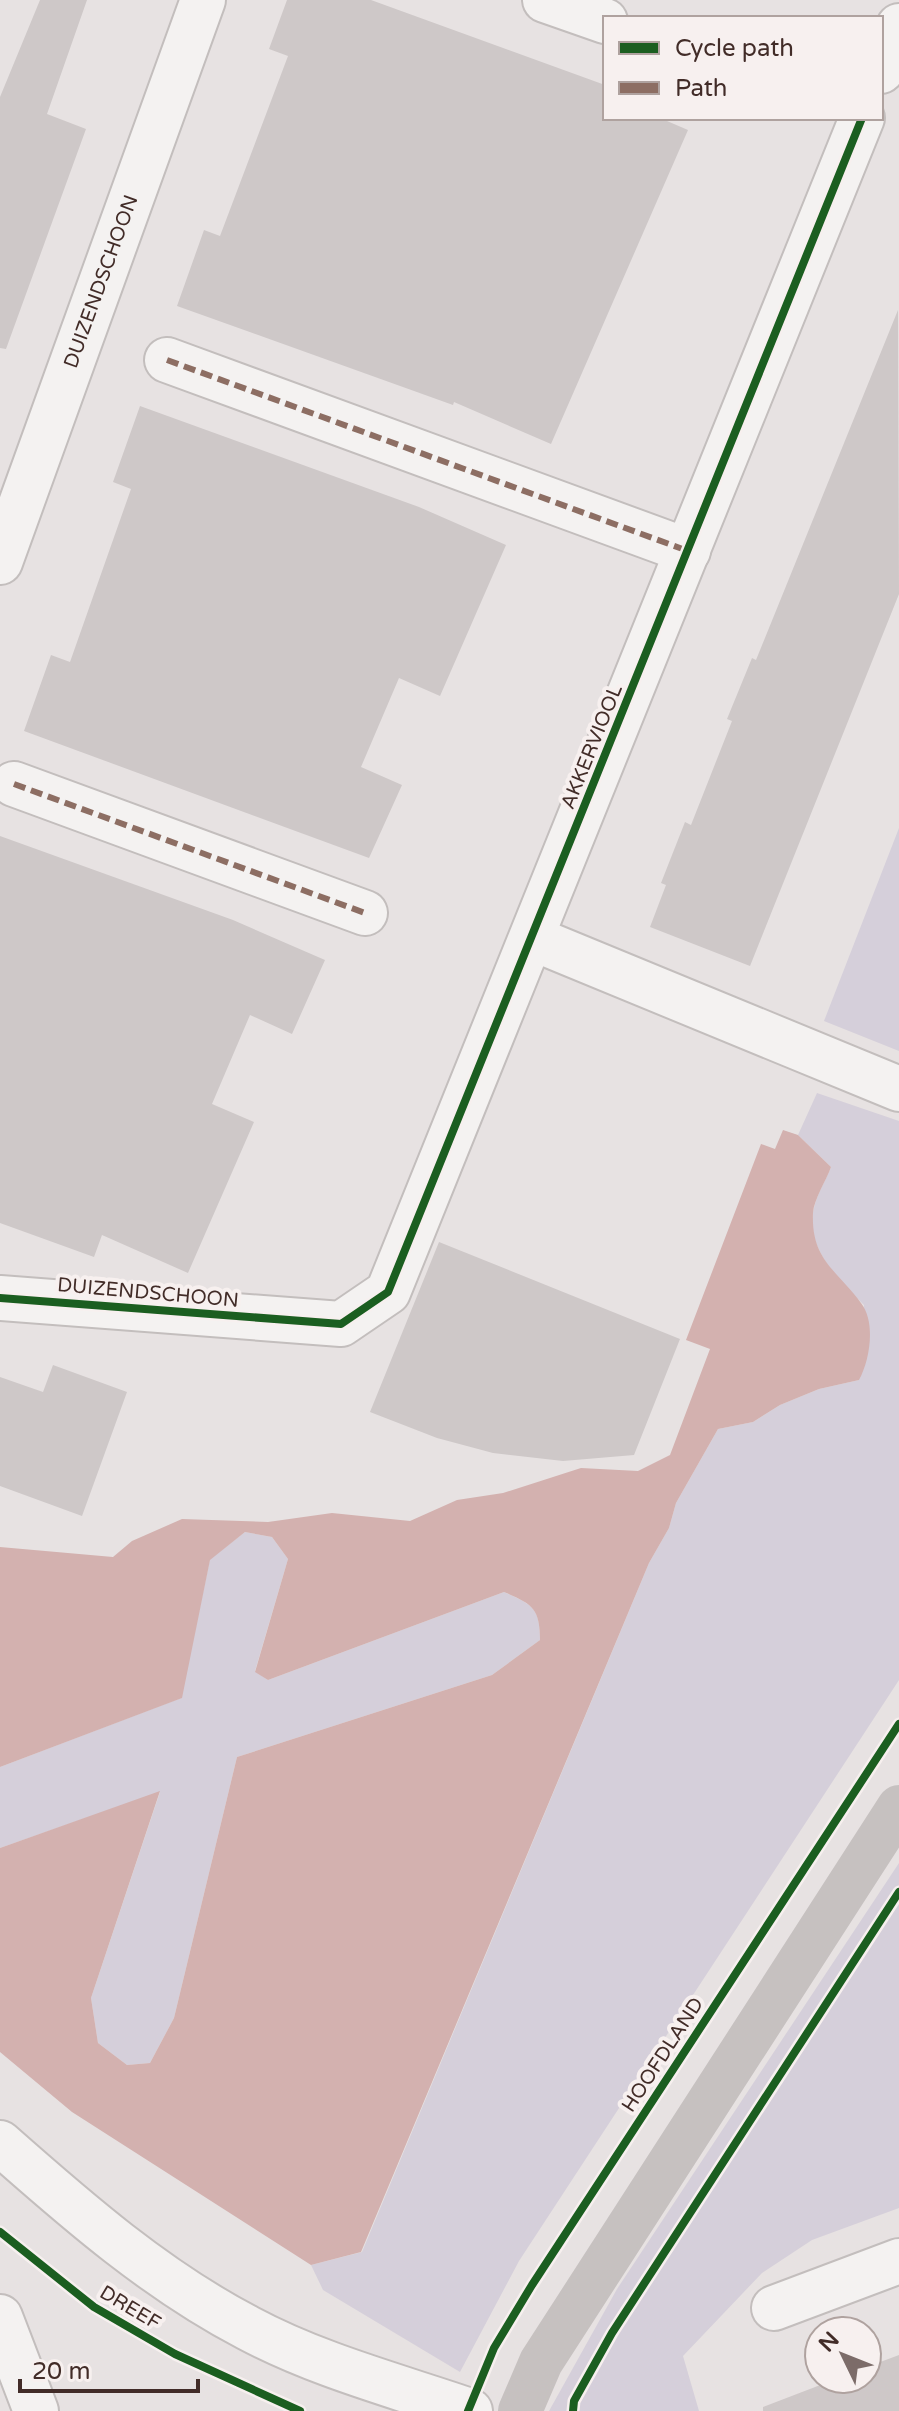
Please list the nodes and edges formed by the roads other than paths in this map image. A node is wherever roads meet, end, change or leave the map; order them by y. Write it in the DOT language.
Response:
graph roads {
  1 [pos="203,0"];
  2 [pos="545,0"];
  3 [pos="603,20"];
  4 [pos="899,26"];
  5 [pos="883,66"];
  6 [pos="861,120"];
  7 [pos="167,360"];
  8 [pos="688,551"];
  9 [pos="0,562"];
  10 [pos="14,784"];
  11 [pos="365,913"];
  12 [pos="532,938"];
  13 [pos="899,1089"];
  14 [pos="0,1298"];
  15 [pos="294,1322"];
  16 [pos="899,1807"];
  17 [pos="0,2143"];
  18 [pos="899,2261"];
  19 [pos="774,2308"];
  20 [pos="0,2317"];
  21 [pos="36,2411"];
  22 [pos="470,2411"];
  23 [pos="520,2411"];
  1 -- 9 [label="street, DUIZENDSCHOON"];
  2 -- 3 [label="street"];
  4 -- 5 [label="street"];
  6 -- 8 [label="street, AKKERVIOOL"];
  7 -- 8 [label="street"];
  8 -- 12 [label="street, AKKERVIOOL"];
  10 -- 11 [label="street"];
  12 -- 13 [label="street"];
  12 -- 15 [label="street, AKKERVIOOL"];
  14 -- 15 [label="street, DUIZENDSCHOON"];
  16 -- 23 [label="street"];
  17 -- 22 [label="street"];
  18 -- 19 [label="street"];
  20 -- 21 [label="street"];
}
